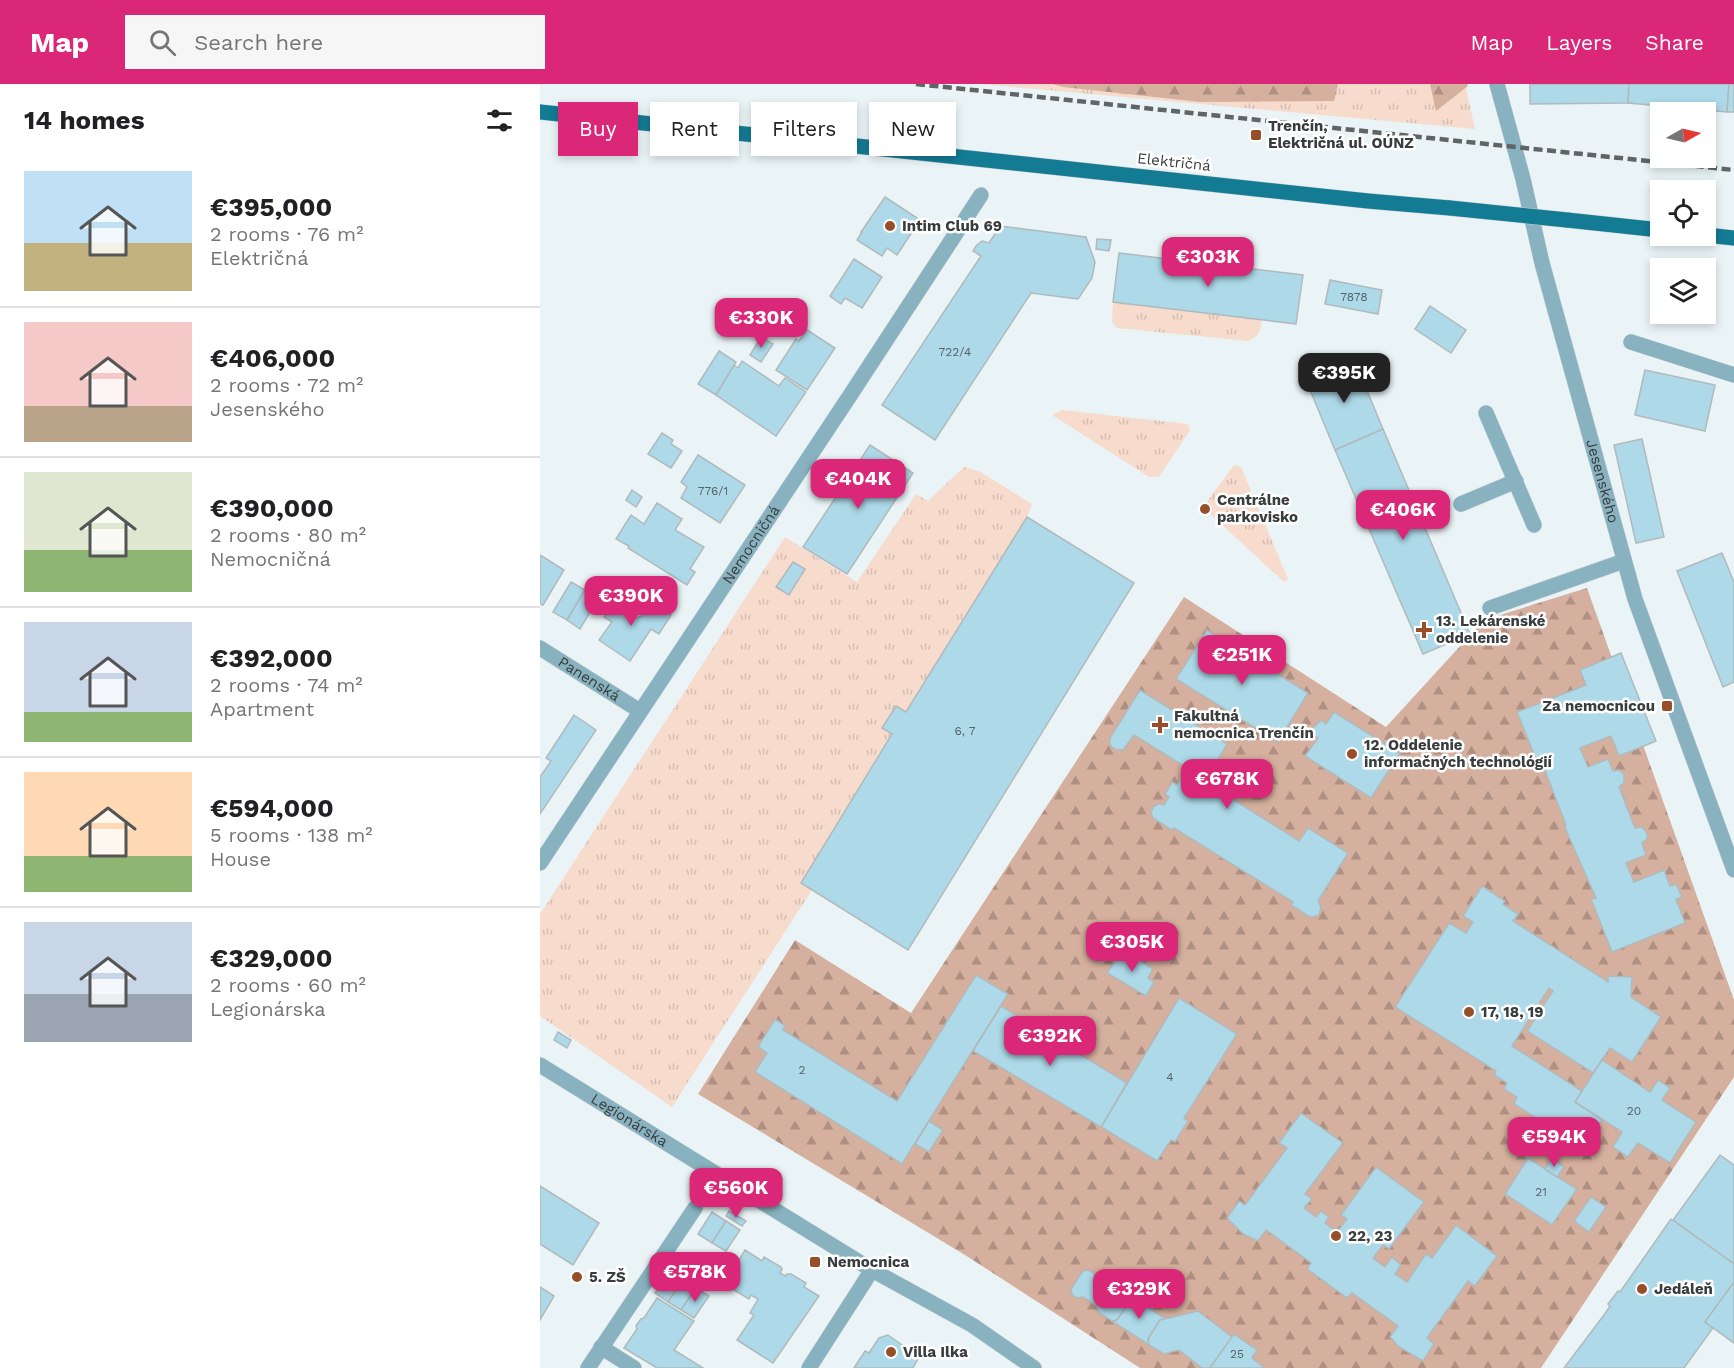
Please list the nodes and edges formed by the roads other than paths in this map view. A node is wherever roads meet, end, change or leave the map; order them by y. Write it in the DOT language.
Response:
graph roads {
  1 [pos="1497,84"];
  2 [pos="540,112"];
  3 [pos="981,195"];
  4 [pos="1650,229"];
  5 [pos="1716,236"];
  6 [pos="1734,238"];
  7 [pos="1631,342"];
  8 [pos="1734,375"];
  9 [pos="1486,413"];
  10 [pos="1516,481"];
  11 [pos="1461,504"];
  12 [pos="1534,525"];
  13 [pos="1624,561"];
  14 [pos="1490,608"];
  15 [pos="540,648"];
  16 [pos="640,711"];
  17 [pos="540,863"];
  18 [pos="1734,870"];
  19 [pos="540,1065"];
  20 [pos="695,1208"];
  21 [pos="872,1270"];
  22 [pos="601,1347"];
  23 [pos="588,1368"];
  24 [pos="634,1368"];
  25 [pos="809,1368"];
  26 [pos="1034,1368"];
  1 -- 13 [label="street, Jesenského"];
  2 -- 4 [label="main road, Električná, bridge"];
  3 -- 16 [label="street, Nemocničná"];
  5 -- 6 [label="main road"];
  7 -- 8 [label="street"];
  9 -- 10 [label="street"];
  10 -- 11 [label="street"];
  10 -- 12 [label="street"];
  13 -- 14 [label="street"];
  13 -- 18 [label="street, Jesenského"];
  15 -- 16 [label="street, Panenská"];
  16 -- 17 [label="street, Nemocničná"];
  19 -- 21 [label="street, Legionárska"];
  20 -- 22 [label="street"];
  21 -- 25 [label="street"];
  21 -- 26 [label="street, Legionárska"];
  22 -- 23 [label="street"];
  22 -- 24 [label="street"];
}
